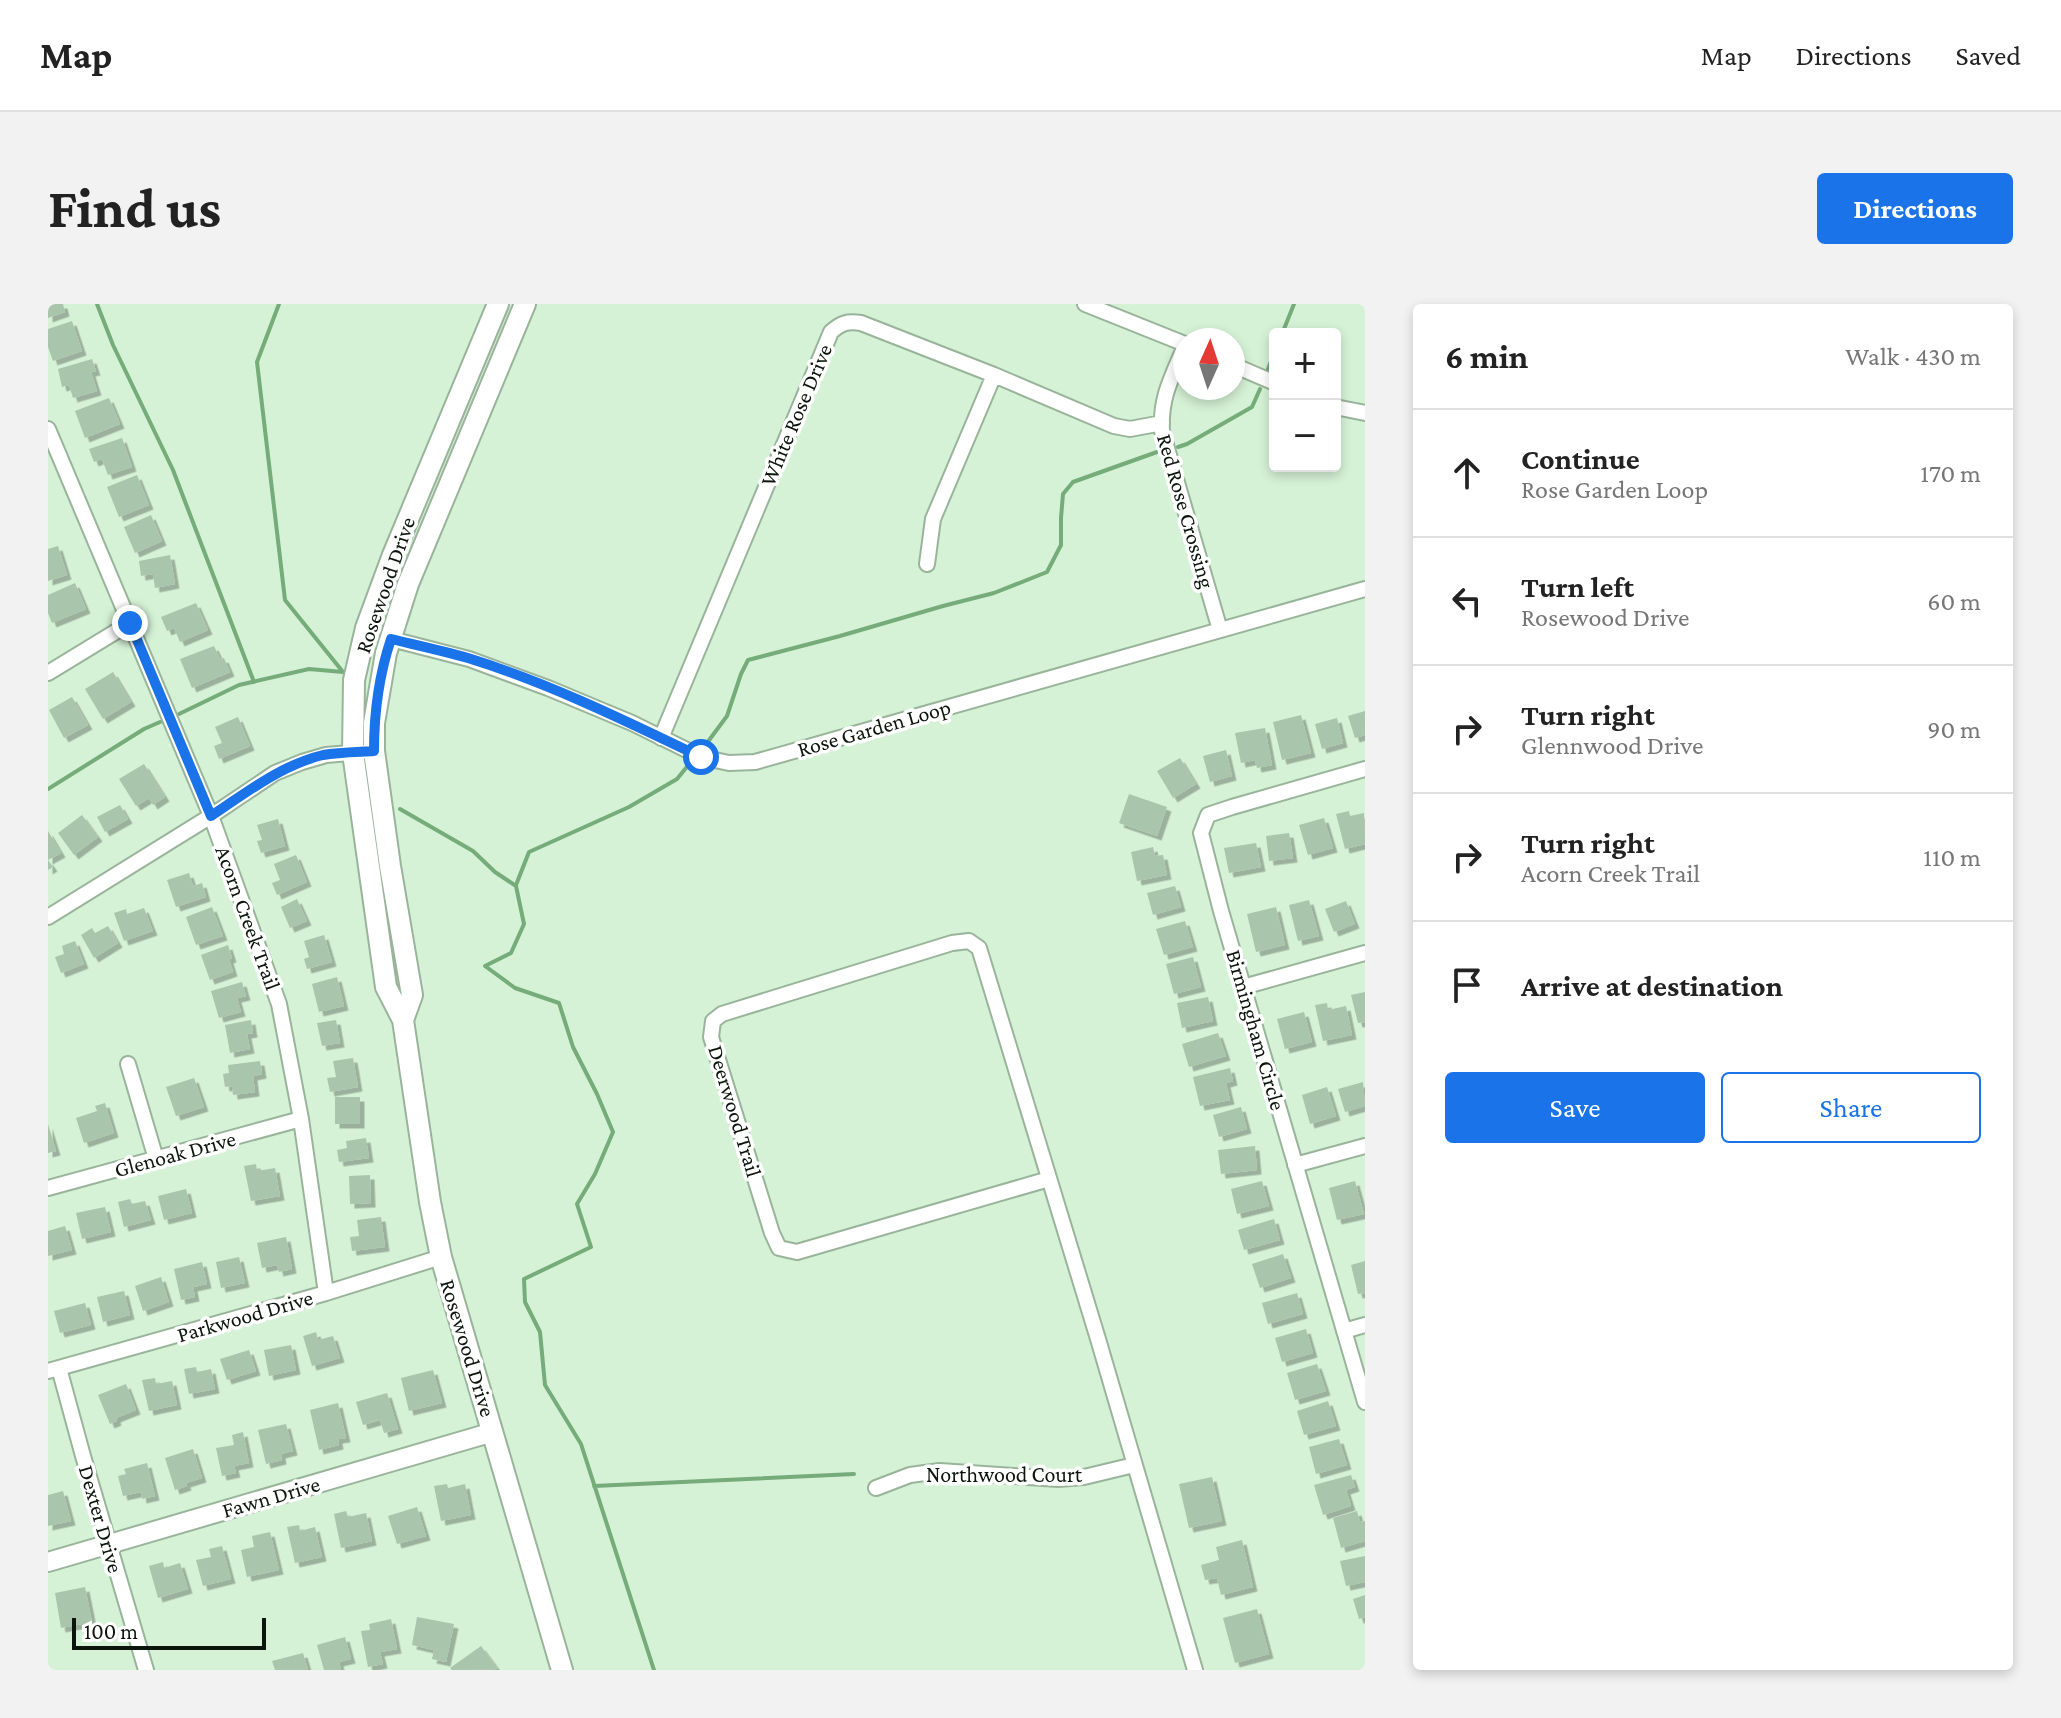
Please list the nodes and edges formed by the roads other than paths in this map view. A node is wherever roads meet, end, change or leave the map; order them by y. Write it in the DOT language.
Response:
graph roads {
  1 [pos="498,304"];
  2 [pos="525,304"];
  3 [pos="1085,304"];
  4 [pos="1173,340"];
  5 [pos="1245,370"];
  6 [pos="994,375"];
  7 [pos="1173,375"];
  8 [pos="1269,380"];
  9 [pos="1341,408"];
  10 [pos="1365,413"];
  11 [pos="1162,423"];
  12 [pos="48,429"];
  13 [pos="927,564"];
  14 [pos="1365,589"];
  15 [pos="130,623"];
  16 [pos="1220,630"];
  17 [pos="391,639"];
  18 [pos="48,673"];
  19 [pos="661,738"];
  20 [pos="374,751"];
  21 [pos="353,753"];
  22 [pos="1365,769"];
  23 [pos="211,816"];
  24 [pos="48,917"];
  25 [pos="1365,953"];
  26 [pos="1243,987"];
  27 [pos="403,1020"];
  28 [pos="128,1064"];
  29 [pos="301,1119"];
  30 [pos="1365,1146"];
  31 [pos="156,1159"];
  32 [pos="1295,1165"];
  33 [pos="1049,1179"];
  34 [pos="48,1188"];
  35 [pos="441,1257"];
  36 [pos="326,1293"];
  37 [pos="1365,1325"];
  38 [pos="1344,1331"];
  39 [pos="54,1370"];
  40 [pos="1365,1402"];
  41 [pos="493,1432"];
  42 [pos="1134,1465"];
  43 [pos="876,1488"];
  44 [pos="109,1544"];
  45 [pos="48,1562"];
  46 [pos="146,1670"];
  47 [pos="562,1670"];
  48 [pos="1195,1670"];
  1 -- 21 [label="main road, Rosewood Drive"];
  2 -- 17 [label="main road, Rosewood Drive"];
  3 -- 4 [label="street"];
  5 -- 8 [label="street"];
  6 -- 11 [label="street, White Rose Drive"];
  6 -- 13 [label="street"];
  6 -- 19 [label="street, White Rose Drive"];
  7 -- 11 [label="street, Red Rose Crossing"];
  9 -- 10 [label="street"];
  11 -- 16 [label="street, Red Rose Crossing"];
  12 -- 15 [label="street, Acorn Creek Trail"];
  14 -- 16 [label="street, Rose Garden Loop"];
  15 -- 18 [label="street"];
  15 -- 23 [label="street, Acorn Creek Trail"];
  16 -- 19 [label="street, Rose Garden Loop"];
  17 -- 19 [label="street, Rose Garden Loop"];
  17 -- 20 [label="main road, Rosewood Drive"];
  20 -- 21 [label="street"];
  20 -- 27 [label="main road, Rosewood Drive"];
  21 -- 23 [label="street"];
  21 -- 27 [label="main road, Rosewood Drive"];
  22 -- 26 [label="street, Birmingham Circle"];
  23 -- 24 [label="street"];
  23 -- 29 [label="street, Acorn Creek Trail"];
  25 -- 26 [label="street"];
  26 -- 32 [label="street, Birmingham Circle"];
  27 -- 35 [label="main road, Rosewood Drive"];
  28 -- 31 [label="street"];
  29 -- 31 [label="street, Glenoak Drive"];
  29 -- 36 [label="street, Acorn Creek Trail"];
  30 -- 32 [label="street"];
  31 -- 34 [label="street, Glenoak Drive"];
  32 -- 38 [label="street, Birmingham Circle"];
  33 -- 33 [label="street, Deerwood Trail"];
  33 -- 42 [label="street, Deerwood Trail"];
  35 -- 36 [label="street, Parkwood Drive"];
  35 -- 41 [label="main road, Rosewood Drive"];
  36 -- 39 [label="street, Parkwood Drive"];
  37 -- 38 [label="street"];
  38 -- 40 [label="street, Birmingham Circle"];
  39 -- 44 [label="street, Dexter Drive"];
  41 -- 44 [label="street, Fawn Drive"];
  41 -- 47 [label="main road, Rosewood Drive"];
  42 -- 43 [label="street, Northwood Court"];
  42 -- 48 [label="street, Deerwood Trail"];
  44 -- 45 [label="street, Fawn Drive"];
  44 -- 46 [label="street, Dexter Drive"];
}
